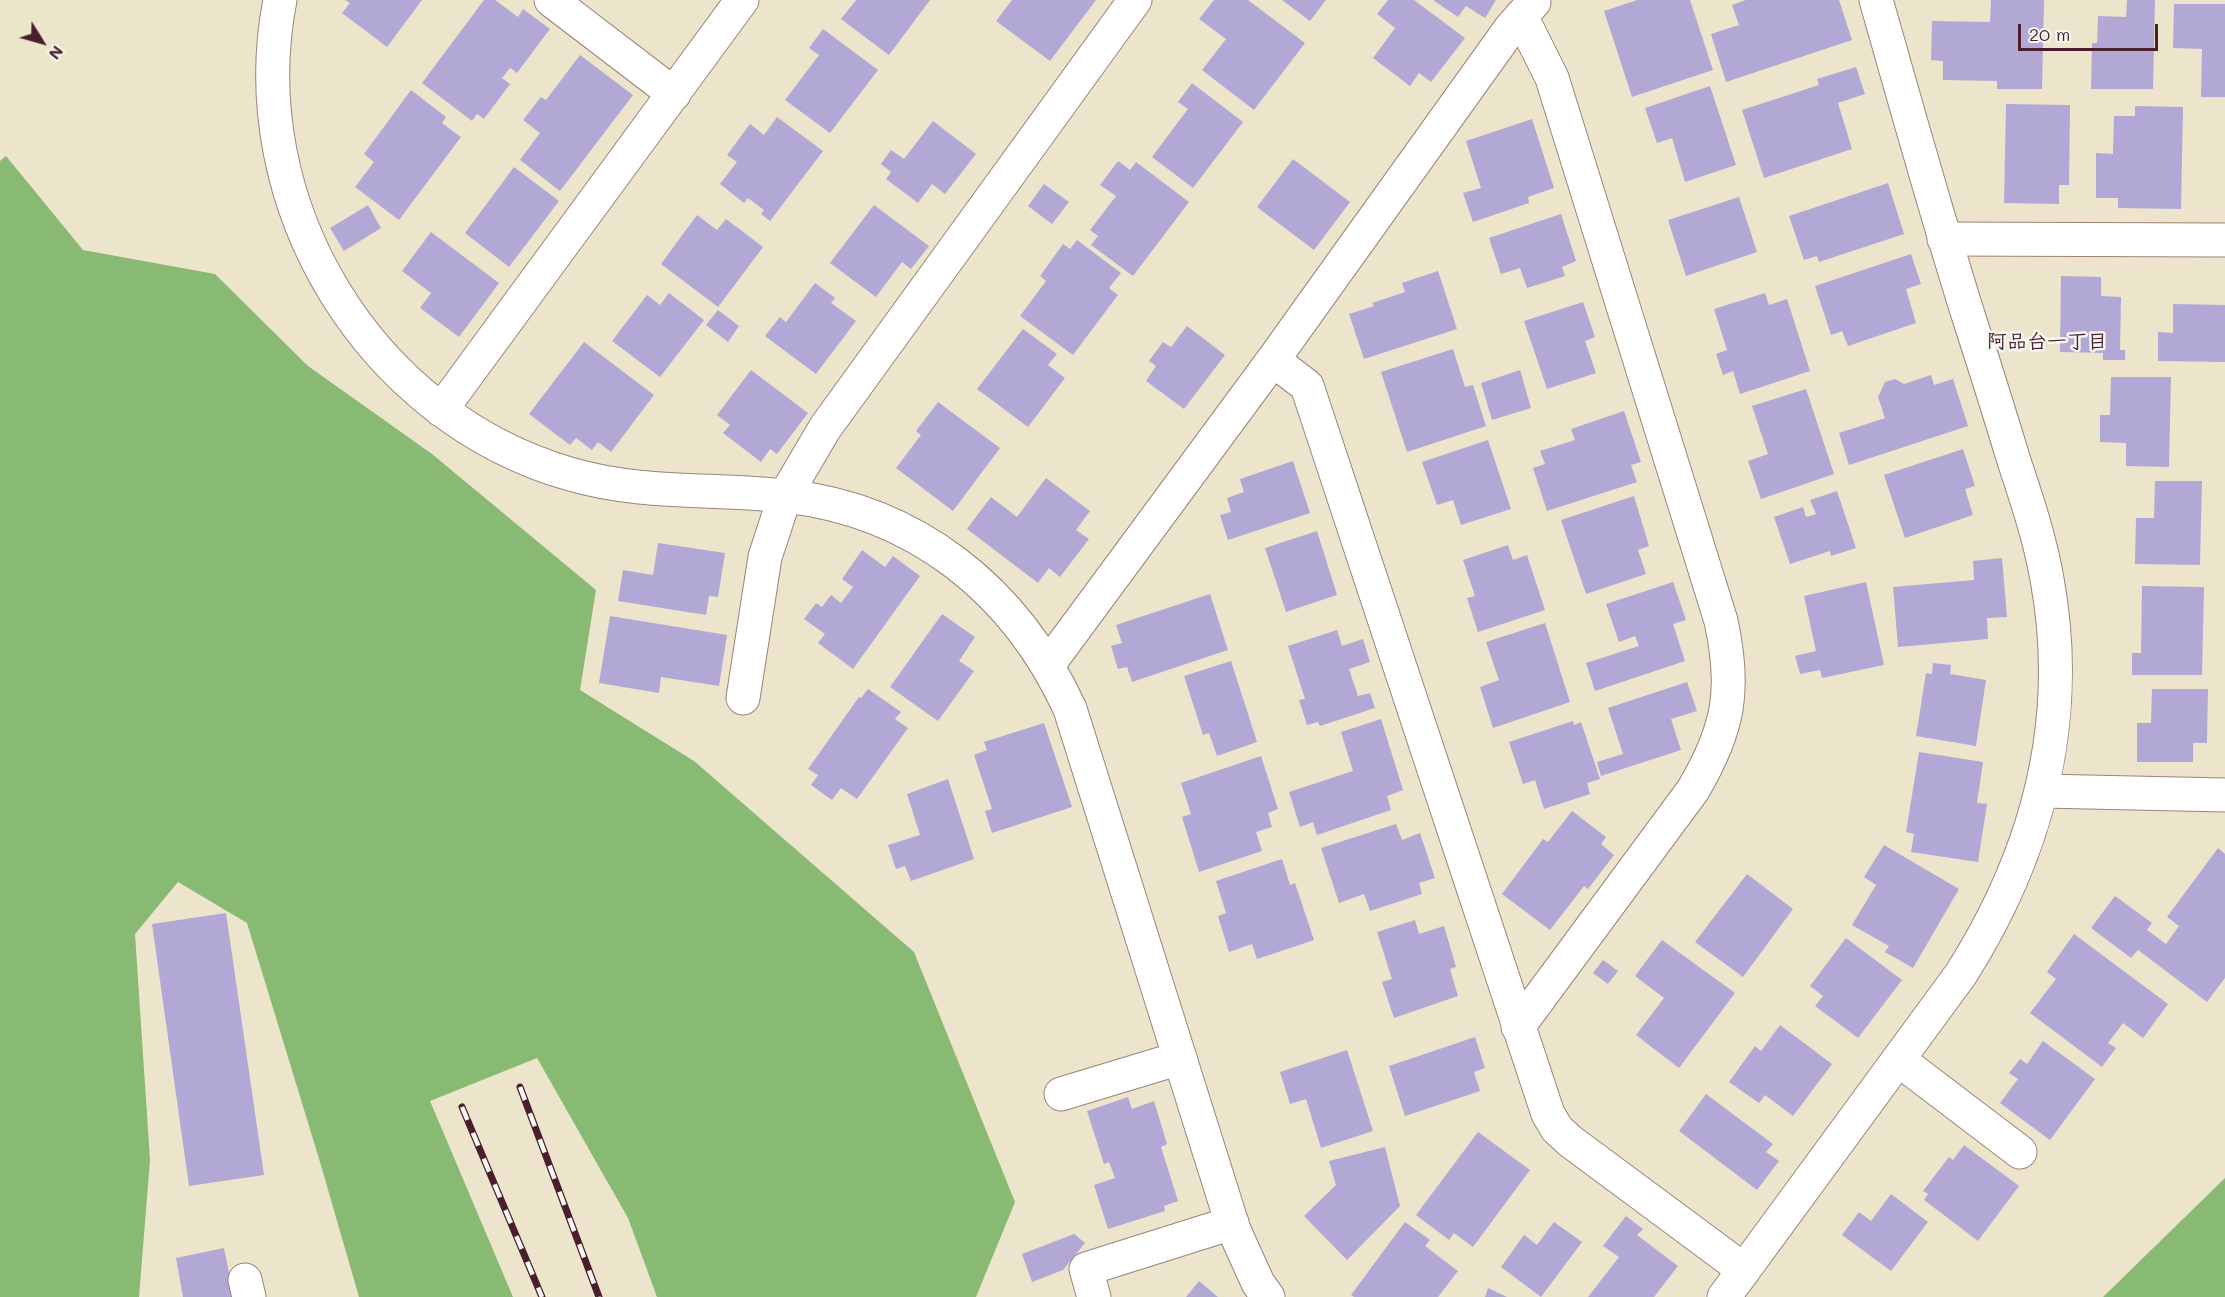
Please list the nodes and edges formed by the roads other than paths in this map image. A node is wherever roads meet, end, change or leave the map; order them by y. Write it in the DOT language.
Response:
graph roads {
  1 [pos="280,0"];
  2 [pos="551,0"];
  3 [pos="742,0"];
  4 [pos="1135,0"];
  5 [pos="1876,0"];
  6 [pos="1529,8"];
  7 [pos="674,94"];
  8 [pos="1944,239"];
  9 [pos="2225,240"];
  10 [pos="1273,360"];
  11 [pos="441,410"];
  12 [pos="785,496"];
  13 [pos="1048,665"];
  14 [pos="743,698"];
  15 [pos="2042,791"];
  16 [pos="2225,795"];
  17 [pos="1518,1027"];
  18 [pos="1180,1058"];
  19 [pos="1899,1060"];
  20 [pos="1061,1094"];
  21 [pos="2020,1152"];
  22 [pos="1232,1223"];
  23 [pos="1744,1270"];
  24 [pos="1094,1297"];
  25 [pos="1268,1297"];
  26 [pos="1724,1297"];
  1 -- 11 [label="street"];
  2 -- 7 [label="street"];
  3 -- 7 [label="street"];
  4 -- 12 [label="street"];
  5 -- 8 [label="street"];
  6 -- 10 [label="street"];
  6 -- 17 [label="street"];
  7 -- 11 [label="street"];
  8 -- 9 [label="street"];
  8 -- 15 [label="street"];
  10 -- 13 [label="street"];
  10 -- 17 [label="street"];
  11 -- 12 [label="street"];
  12 -- 13 [label="street"];
  12 -- 14 [label="street"];
  13 -- 18 [label="street"];
  15 -- 16 [label="street"];
  15 -- 19 [label="street"];
  17 -- 23 [label="street"];
  18 -- 20 [label="street"];
  18 -- 22 [label="street"];
  19 -- 21 [label="street"];
  19 -- 23 [label="street"];
  22 -- 24 [label="street"];
  22 -- 25 [label="street"];
  23 -- 26 [label="street"];
}
